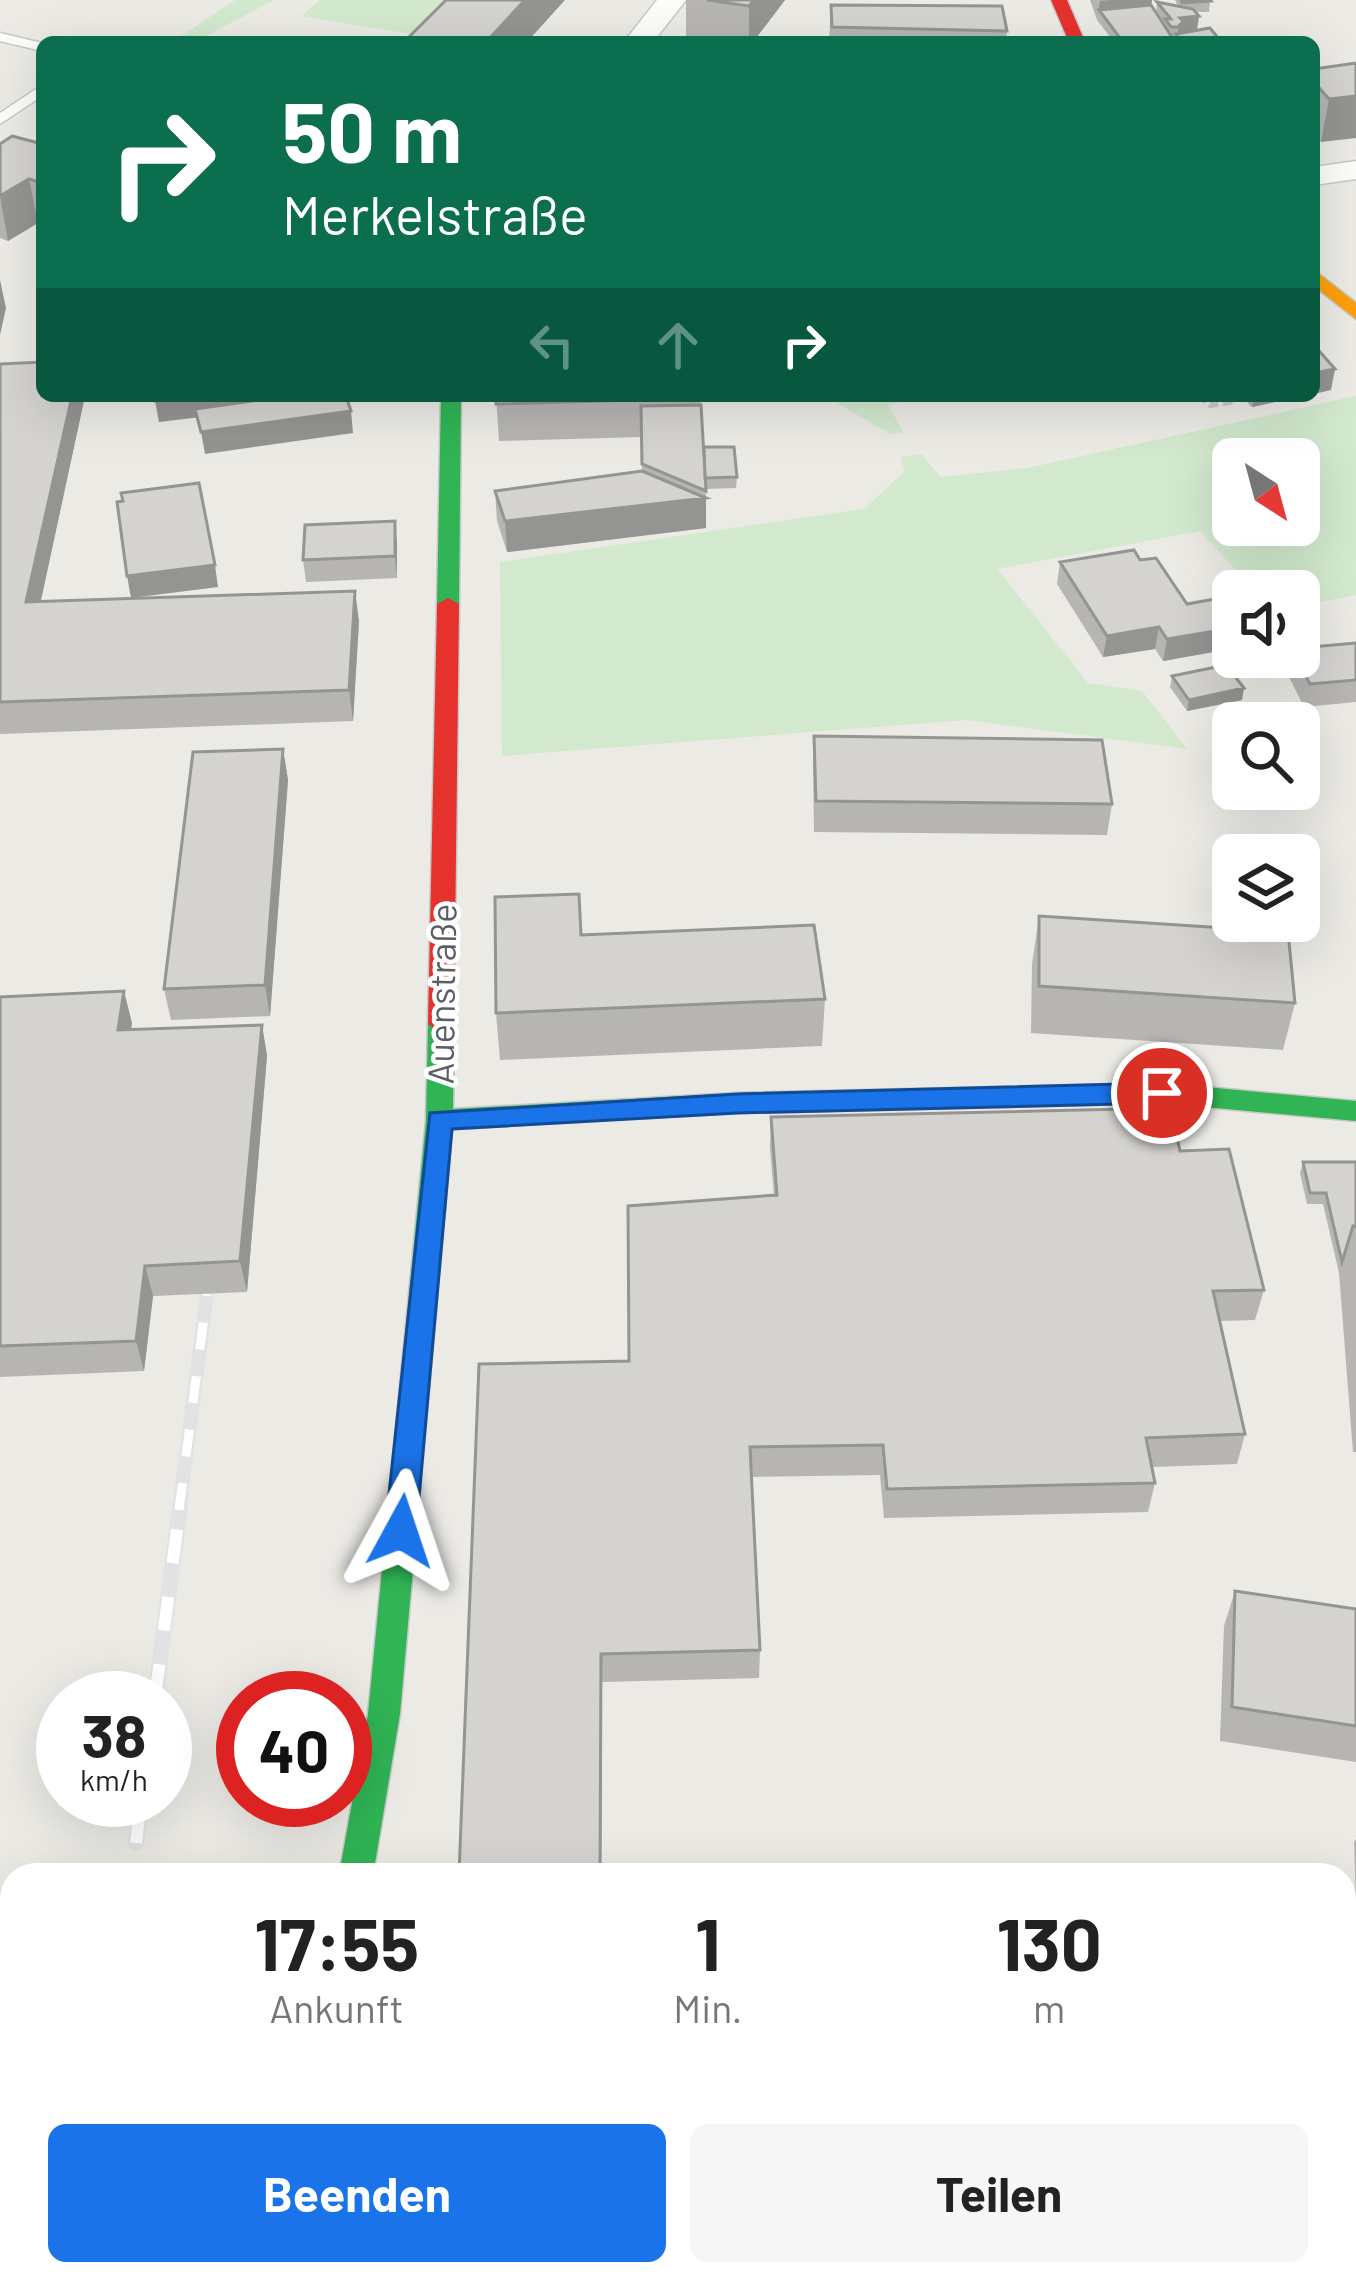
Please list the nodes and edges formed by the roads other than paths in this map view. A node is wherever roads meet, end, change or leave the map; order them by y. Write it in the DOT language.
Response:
graph roads {
  1 [pos="672,0"];
  2 [pos="1059,0"];
  3 [pos="643,36"];
  4 [pos="1074,36"];
  5 [pos="0,38"];
  6 [pos="36,46"];
  7 [pos="36,93"];
  8 [pos="0,120"];
  9 [pos="1356,170"];
  10 [pos="1320,175"];
  11 [pos="1320,281"];
  12 [pos="1356,314"];
  13 [pos="451,402"];
  14 [pos="1356,1111"];
  15 [pos="439,1120"];
  16 [pos="358,1863"];
  1 -- 3 [label="street"];
  2 -- 4 [label="street"];
  5 -- 6 [label="lane"];
  7 -- 8 [label="lane"];
  9 -- 10 [label="street"];
  11 -- 12 [label="street"];
  13 -- 15 [label="street, Auenstraße"];
  14 -- 15 [label="street"];
  15 -- 16 [label="street, Auenstraße"];
}
